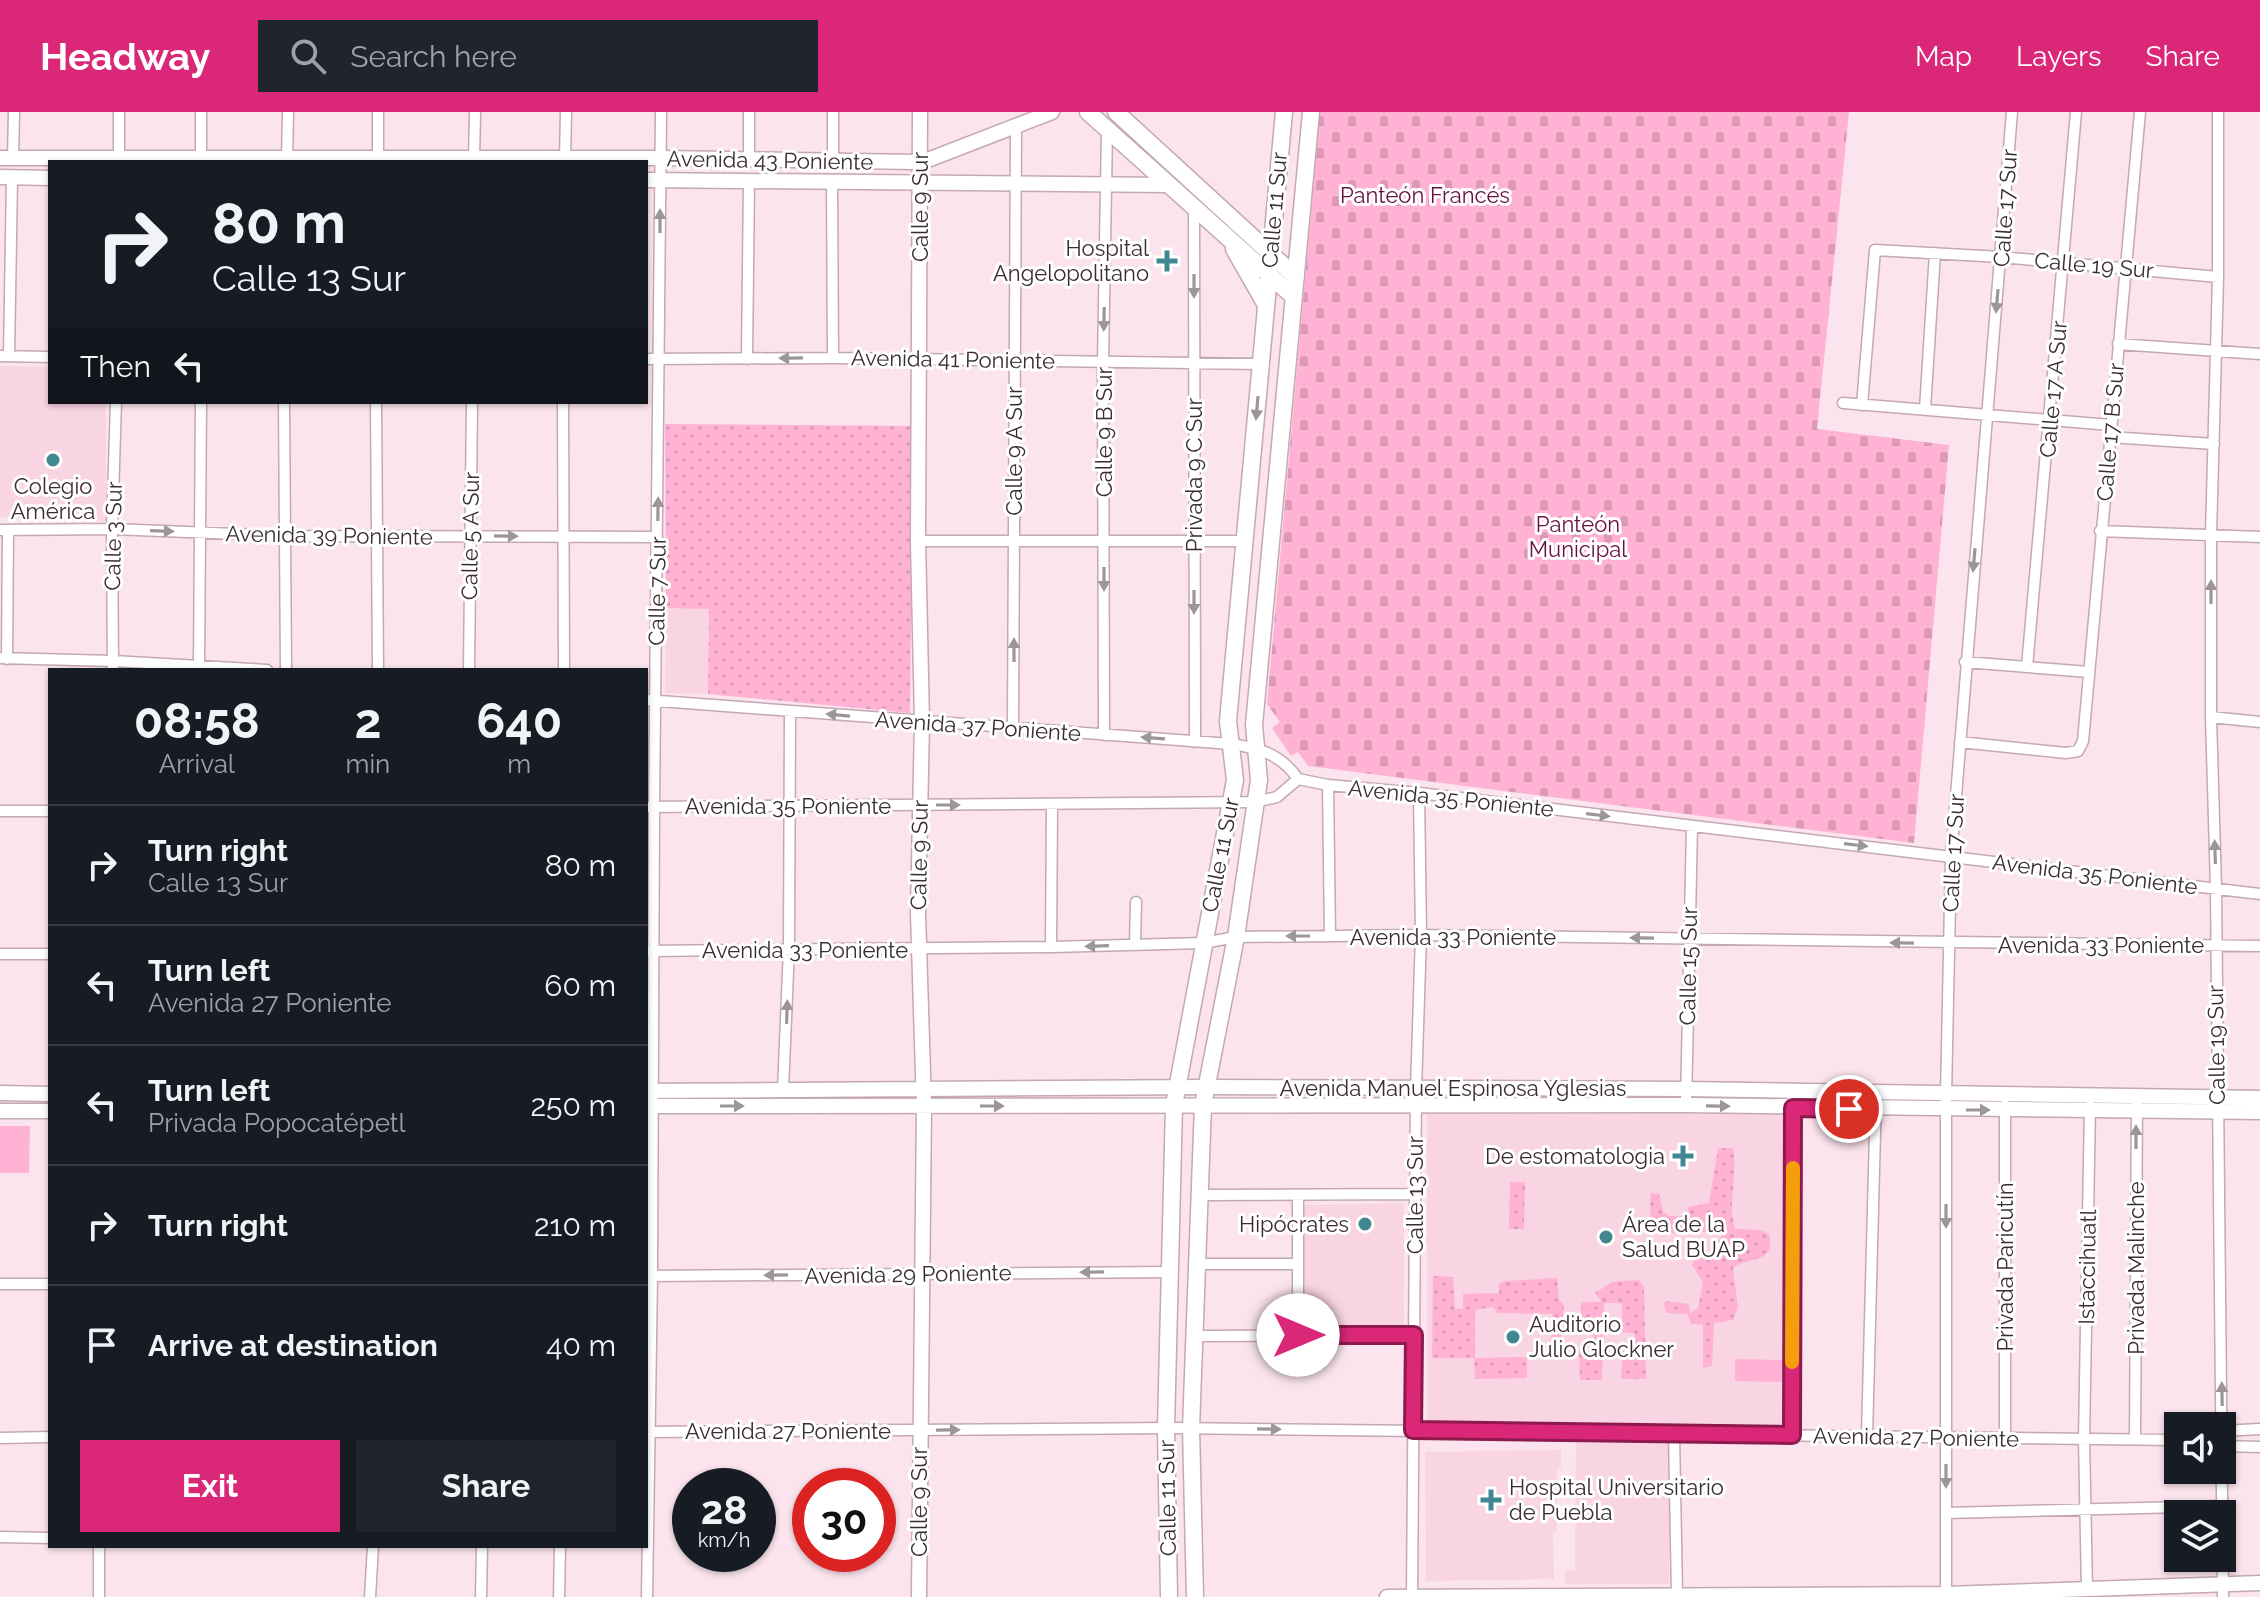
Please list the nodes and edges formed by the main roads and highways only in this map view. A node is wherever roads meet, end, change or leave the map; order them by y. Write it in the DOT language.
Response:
graph roads {
  1 [pos="920,112"];
  2 [pos="1052,112"];
  3 [pos="1088,112"];
  4 [pos="1116,112"];
  5 [pos="1284,112"];
  6 [pos="1311,112"];
  7 [pos="7,158"];
  8 [pos="119,160"];
  9 [pos="332,160"];
  10 [pos="426,160"];
  11 [pos="920,162"];
  12 [pos="6,178"];
  13 [pos="48,178"];
  14 [pos="653,180"];
  15 [pos="920,182"];
  16 [pos="1167,185"];
  17 [pos="1227,237"];
  18 [pos="1270,254"];
  19 [pos="1268,274"];
  20 [pos="1296,277"];
  21 [pos="1294,297"];
  22 [pos="1266,306"];
  23 [pos="1178,1087"];
  24 [pos="1207,1087"];
  25 [pos="924,1089"];
  26 [pos="0,1093"];
  27 [pos="48,1094"];
  28 [pos="2260,1098"];
  29 [pos="650,1099"];
  30 [pos="1876,1102"];
  31 [pos="1174,1105"];
  32 [pos="1203,1105"];
  33 [pos="2217,1105"];
  34 [pos="924,1106"];
  35 [pos="0,1111"];
  36 [pos="48,1111"];
  37 [pos="2260,1112"];
  38 [pos="2260,1583"];
  39 [pos="2223,1591"];
  40 [pos="1946,1595"];
  41 [pos="1412,1596"];
  42 [pos="919,1597"];
  43 [pos="1169,1597"];
  44 [pos="1195,1597"];
  45 [pos="1387,1597"];
  1 -- 11 [label="main road, Calle 9 Sur"];
  2 -- 11 [label="main road, Avenida 43 Poniente"];
  3 -- 16 [label="main road"];
  4 -- 18 [label="main road"];
  5 -- 18 [label="main road, Calle 11 Sur"];
  6 -- 20 [label="main road, Calle 11 Sur"];
  7 -- 8 [label="main road, Avenida 43 Poniente"];
  8 -- 9 [label="main road, Avenida 43 Poniente"];
  10 -- 11 [label="main road, Avenida 43 Poniente"];
  11 -- 15 [label="main road, Calle 9 Sur"];
  12 -- 13 [label="main road"];
  14 -- 15 [label="main road, Avenida 43 Poniente"];
  15 -- 16 [label="main road, Avenida 43 Poniente"];
  15 -- 25 [label="main road, Calle 9 Sur"];
  16 -- 17 [label="main road"];
  17 -- 19 [label="main road"];
  17 -- 22 [label="main road"];
  18 -- 19 [label="main road, Calle 11 Sur"];
  18 -- 20 [label="main road"];
  19 -- 21 [label="main road"];
  19 -- 22 [label="main road, Calle 11 Sur"];
  20 -- 21 [label="main road, Calle 11 Sur"];
  21 -- 24 [label="main road, Calle 11 Sur"];
  22 -- 23 [label="main road, Calle 11 Sur, one-way"];
  23 -- 24 [label="main road, Avenida Manuel Espinosa Yglesias"];
  23 -- 25 [label="main road, Avenida Manuel Espinosa Yglesias"];
  23 -- 31 [label="main road, Calle 11 Sur"];
  24 -- 30 [label="main road, Avenida Manuel Espinosa Yglesias"];
  24 -- 32 [label="main road, Calle 11 Sur"];
  25 -- 29 [label="main road, Avenida Manuel Espinosa Yglesias"];
  25 -- 34 [label="main road, Calle 9 Sur"];
  26 -- 27 [label="main road"];
  28 -- 33 [label="main road, Avenida Manuel Espinosa Yglesias"];
  29 -- 34 [label="main road, Avenida Manuel Espinosa Yglesias, one-way"];
  32 -- 30 [label="main road, Avenida Manuel Espinosa Yglesias, one-way"];
  30 -- 33 [label="main road, Avenida Manuel Espinosa Yglesias"];
  31 -- 32 [label="main road, Avenida Manuel Espinosa Yglesias"];
  34 -- 31 [label="main road, Avenida Manuel Espinosa Yglesias, one-way"];
  31 -- 43 [label="main road, Calle 11 Sur"];
  32 -- 44 [label="main road, Calle 11 Sur"];
  33 -- 37 [label="main road, Avenida Manuel Espinosa Yglesias"];
  34 -- 42 [label="main road, Calle 9 Sur"];
  35 -- 36 [label="main road"];
  38 -- 39 [label="main road"];
  39 -- 40 [label="main road"];
  40 -- 41 [label="main road"];
  41 -- 45 [label="main road"];
}
